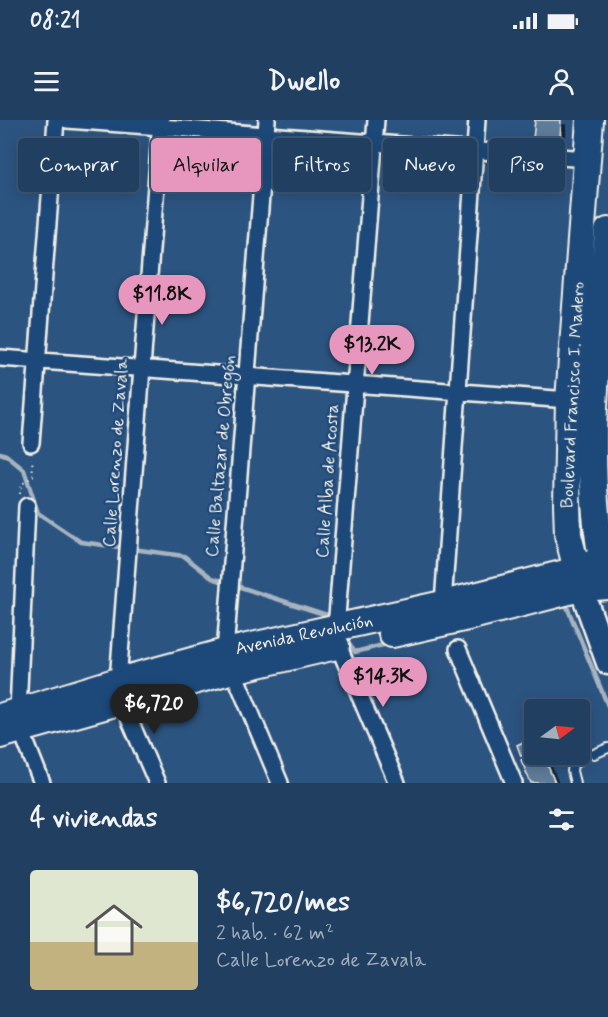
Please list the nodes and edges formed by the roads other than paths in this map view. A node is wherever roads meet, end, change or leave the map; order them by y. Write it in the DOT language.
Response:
graph roads {
  1 [pos="56,120"];
  2 [pos="67,120"];
  3 [pos="376,120"];
  4 [pos="477,120"];
  5 [pos="590,120"];
  6 [pos="161,124"];
  7 [pos="266,128"];
  8 [pos="476,138"];
  9 [pos="374,143"];
  10 [pos="383,144"];
  11 [pos="477,151"];
  12 [pos="587,159"];
  13 [pos="472,192"];
  14 [pos="608,231"];
  15 [pos="0,358"];
  16 [pos="37,361"];
  17 [pos="142,369"];
  18 [pos="247,377"];
  19 [pos="355,384"];
  20 [pos="458,392"];
  21 [pos="569,400"];
  22 [pos="31,443"];
  23 [pos="27,506"];
  24 [pos="605,558"];
  25 [pos="579,579"];
  26 [pos="608,586"];
  27 [pos="443,604"];
  28 [pos="337,637"];
  29 [pos="458,649"];
  30 [pos="229,661"];
  31 [pos="608,663"];
  32 [pos="120,690"];
  33 [pos="10,723"];
  34 [pos="608,748"];
  35 [pos="594,754"];
  36 [pos="573,765"];
  37 [pos="42,783"];
  38 [pos="157,783"];
  39 [pos="280,783"];
  40 [pos="397,783"];
  41 [pos="514,783"];
  42 [pos="575,783"];
  1 -- 16 [label="street"];
  2 -- 6 [label="street"];
  3 -- 9 [label="street, Calle Alba de Acosta"];
  4 -- 8 [label="street"];
  5 -- 12 [label="main road, Boulevard Francisco I. Madero"];
  6 -- 7 [label="street"];
  6 -- 17 [label="street, Calle Lorenzo de Zavala"];
  7 -- 9 [label="street"];
  7 -- 18 [label="street, Calle Baltazar de Obregón"];
  9 -- 10 [label="street"];
  9 -- 19 [label="street, Calle Alba de Acosta"];
  11 -- 12 [label="street"];
  12 -- 21 [label="main road, Boulevard Francisco I. Madero"];
  13 -- 20 [label="street"];
  14 -- 24 [label="main road, Boulevard Francisco I. Madero"];
  15 -- 16 [label="street"];
  16 -- 17 [label="street"];
  16 -- 22 [label="street"];
  17 -- 18 [label="street"];
  17 -- 32 [label="street, Calle Lorenzo de Zavala"];
  18 -- 19 [label="street"];
  18 -- 30 [label="street, Calle Baltazar de Obregón"];
  19 -- 20 [label="street"];
  19 -- 28 [label="street, Calle Alba de Acosta"];
  20 -- 21 [label="street"];
  20 -- 27 [label="street"];
  21 -- 25 [label="main road, Boulevard Francisco I. Madero"];
  23 -- 33 [label="street"];
  24 -- 25 [label="main road, Avenida Revolución"];
  24 -- 26 [label="main road, Boulevard Francisco I. Madero"];
  25 -- 26 [label="main road, Avenida Revolución"];
  25 -- 27 [label="main road, Avenida Revolución"];
  25 -- 28 [label="main road, Avenida Revolución"];
  25 -- 31 [label="main road, Boulevard Francisco I. Madero"];
  27 -- 28 [label="main road, Avenida Revolución"];
  28 -- 30 [label="main road, Avenida Revolución"];
  28 -- 40 [label="street, Calle Alba de Acosta"];
  29 -- 41 [label="street"];
  30 -- 32 [label="main road, Avenida Revolución"];
  30 -- 39 [label="street, Calle Baltazar de Obregón"];
  32 -- 33 [label="main road, Avenida Revolución"];
  32 -- 38 [label="street, Calle Lorenzo de Zavala"];
  33 -- 37 [label="street"];
  34 -- 35 [label="lane"];
  36 -- 42 [label="lane"];
}
